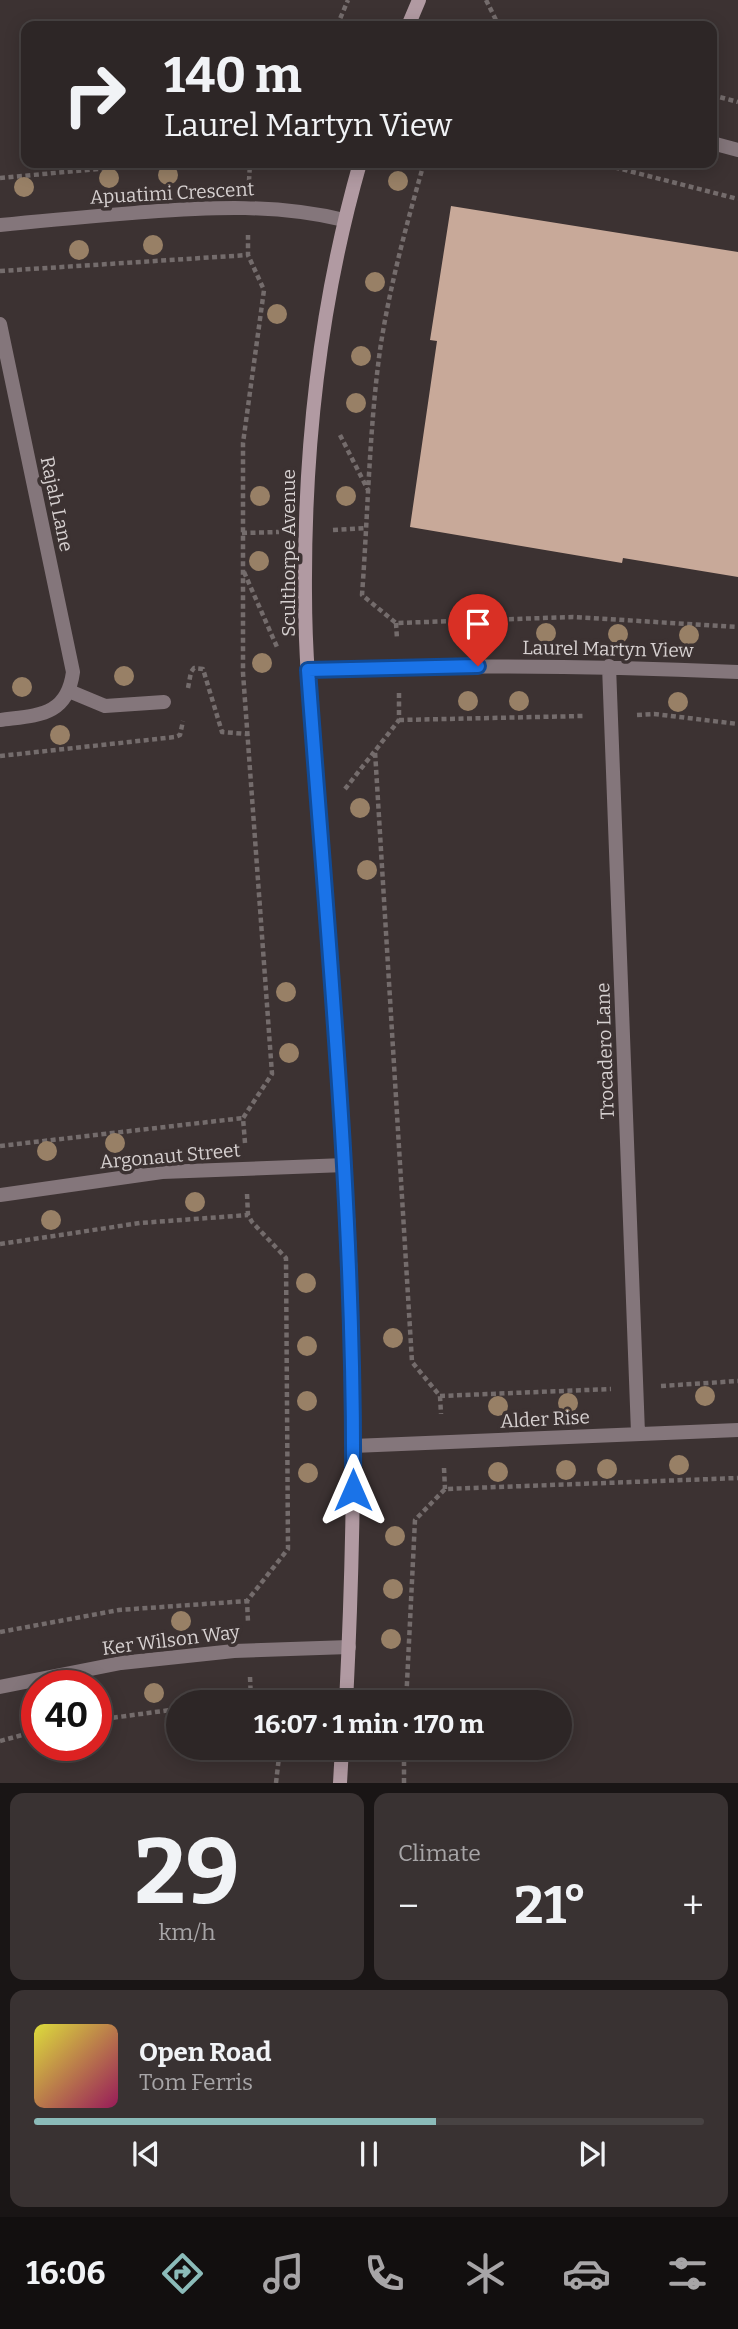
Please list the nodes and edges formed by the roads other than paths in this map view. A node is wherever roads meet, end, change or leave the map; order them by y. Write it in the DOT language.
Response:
graph roads {
  1 [pos="419,0"];
  2 [pos="410,21"];
  3 [pos="717,144"];
  4 [pos="738,150"];
  5 [pos="359,168"];
  6 [pos="344,220"];
  7 [pos="0,225"];
  8 [pos="0,324"];
  9 [pos="609,666"];
  10 [pos="308,670"];
  11 [pos="738,672"];
  12 [pos="69,691"];
  13 [pos="164,702"];
  14 [pos="0,720"];
  15 [pos="345,1165"];
  16 [pos="0,1195"];
  17 [pos="738,1430"];
  18 [pos="638,1433"];
  19 [pos="354,1446"];
  20 [pos="349,1647"];
  21 [pos="0,1687"];
  22 [pos="347,1690"];
  23 [pos="341,1760"];
  24 [pos="340,1783"];
  1 -- 2 [label="street"];
  3 -- 4 [label="street"];
  5 -- 6 [label="street, Sculthorpe Avenue"];
  6 -- 7 [label="street, Apuatimi Crescent"];
  6 -- 10 [label="street, Sculthorpe Avenue"];
  8 -- 12 [label="street, Rajah Lane"];
  9 -- 10 [label="street, Laurel Martyn View"];
  9 -- 11 [label="street, Laurel Martyn View"];
  9 -- 18 [label="street, Trocadero Lane"];
  10 -- 15 [label="street, Sculthorpe Avenue"];
  12 -- 13 [label="street"];
  12 -- 14 [label="street"];
  15 -- 16 [label="street, Argonaut Street"];
  15 -- 19 [label="street, Sculthorpe Avenue"];
  17 -- 18 [label="street, Alder Rise"];
  18 -- 19 [label="street, Alder Rise"];
  19 -- 20 [label="street, Sculthorpe Avenue"];
  20 -- 21 [label="street, Ker Wilson Way"];
  20 -- 22 [label="street, Sculthorpe Avenue"];
  23 -- 24 [label="street"];
}
